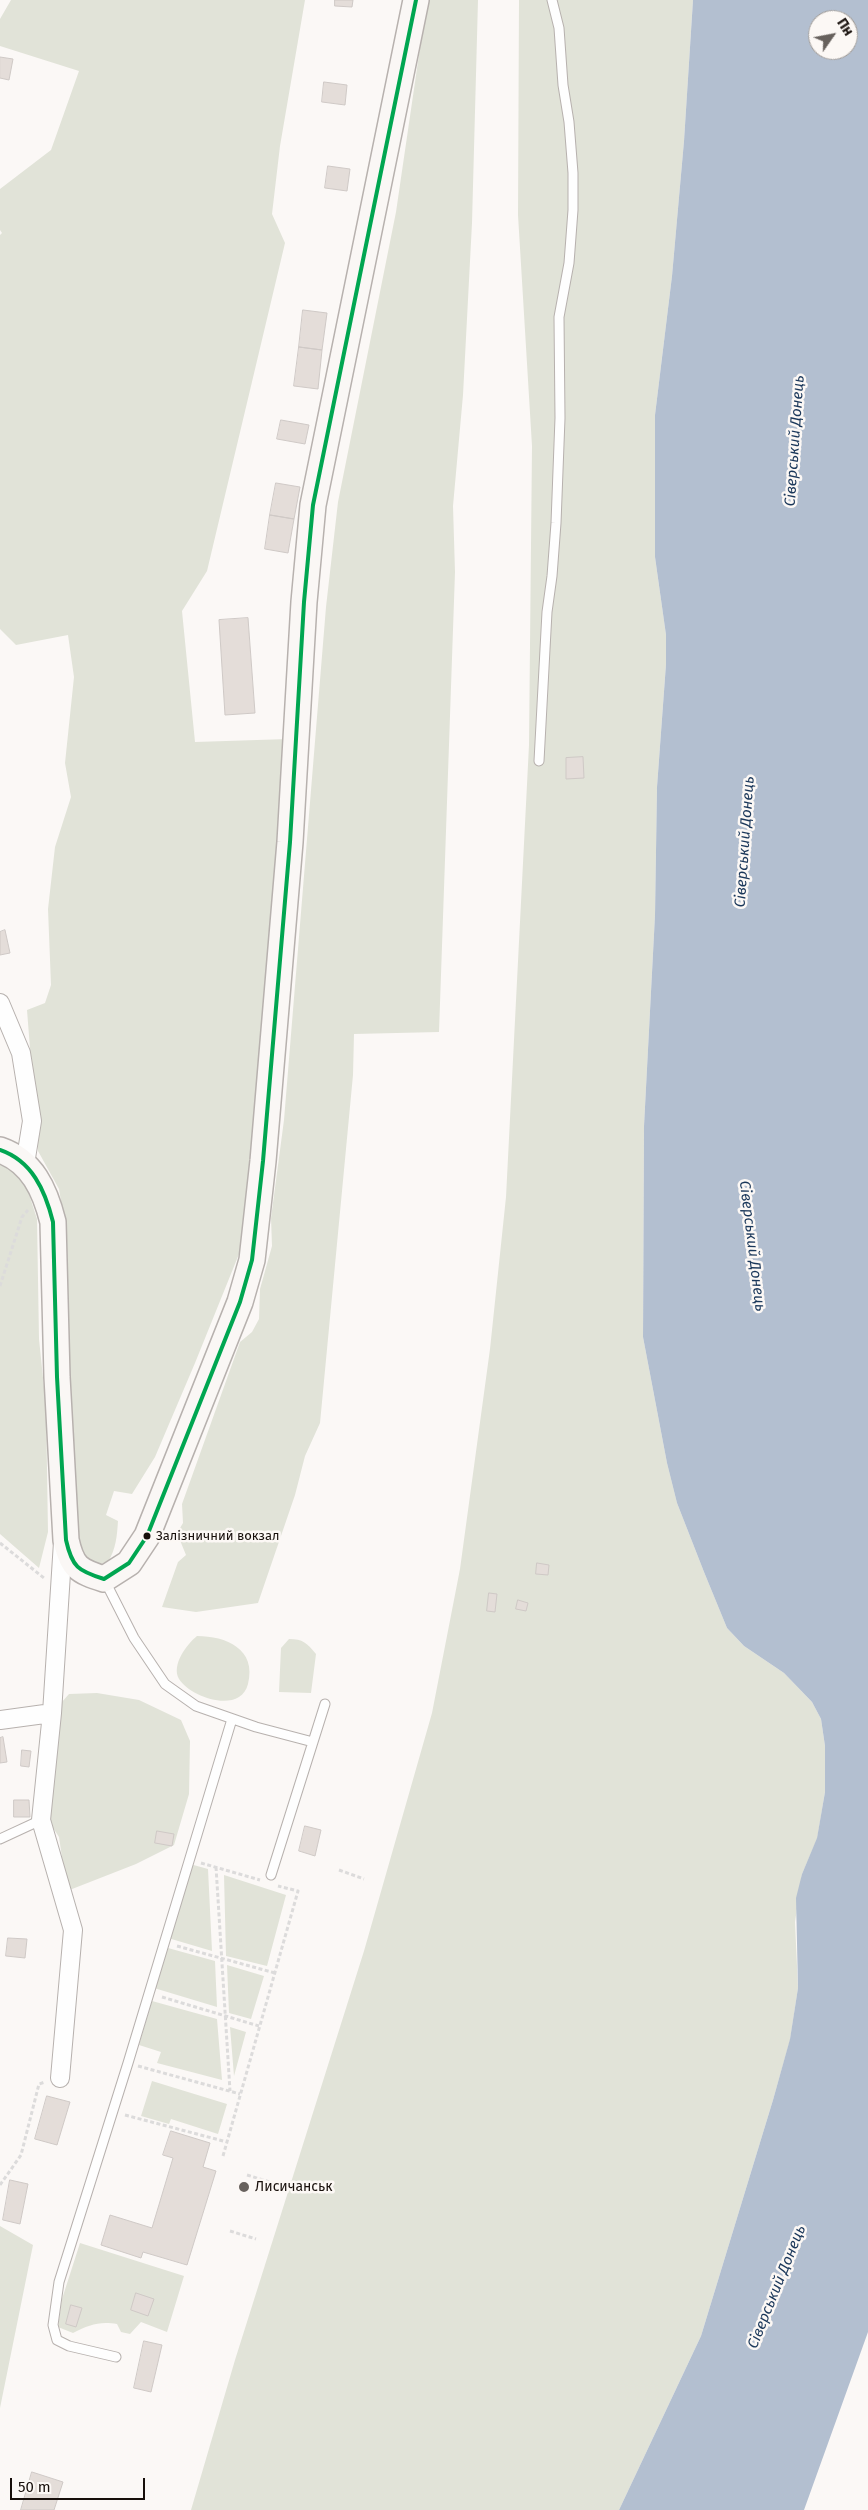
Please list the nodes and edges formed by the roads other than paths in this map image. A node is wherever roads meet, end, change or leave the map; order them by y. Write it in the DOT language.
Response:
graph roads {
  1 [pos="416,0"];
  2 [pos="552,0"];
  3 [pos="539,761"];
  4 [pos="0,1003"];
  5 [pos="0,1150"];
  6 [pos="25,1164"];
  7 [pos="64,1514"];
  8 [pos="104,1579"];
  9 [pos="325,1704"];
  10 [pos="52,1713"];
  11 [pos="232,1719"];
  12 [pos="0,1720"];
  13 [pos="313,1742"];
  14 [pos="41,1820"];
  15 [pos="0,1839"];
  16 [pos="271,1879"];
  17 [pos="60,2078"];
  18 [pos="116,2357"];
  1 -- 8 [label="main road"];
  2 -- 3 [label="lane"];
  4 -- 6 [label="street"];
  5 -- 6 [label="main road"];
  6 -- 7 [label="main road"];
  7 -- 8 [label="main road"];
  7 -- 10 [label="street"];
  8 -- 11 [label="lane"];
  9 -- 13 [label="lane"];
  10 -- 12 [label="street"];
  10 -- 14 [label="street"];
  11 -- 13 [label="lane"];
  11 -- 18 [label="lane"];
  13 -- 16 [label="lane"];
  14 -- 15 [label="lane"];
  14 -- 17 [label="street"];
}
